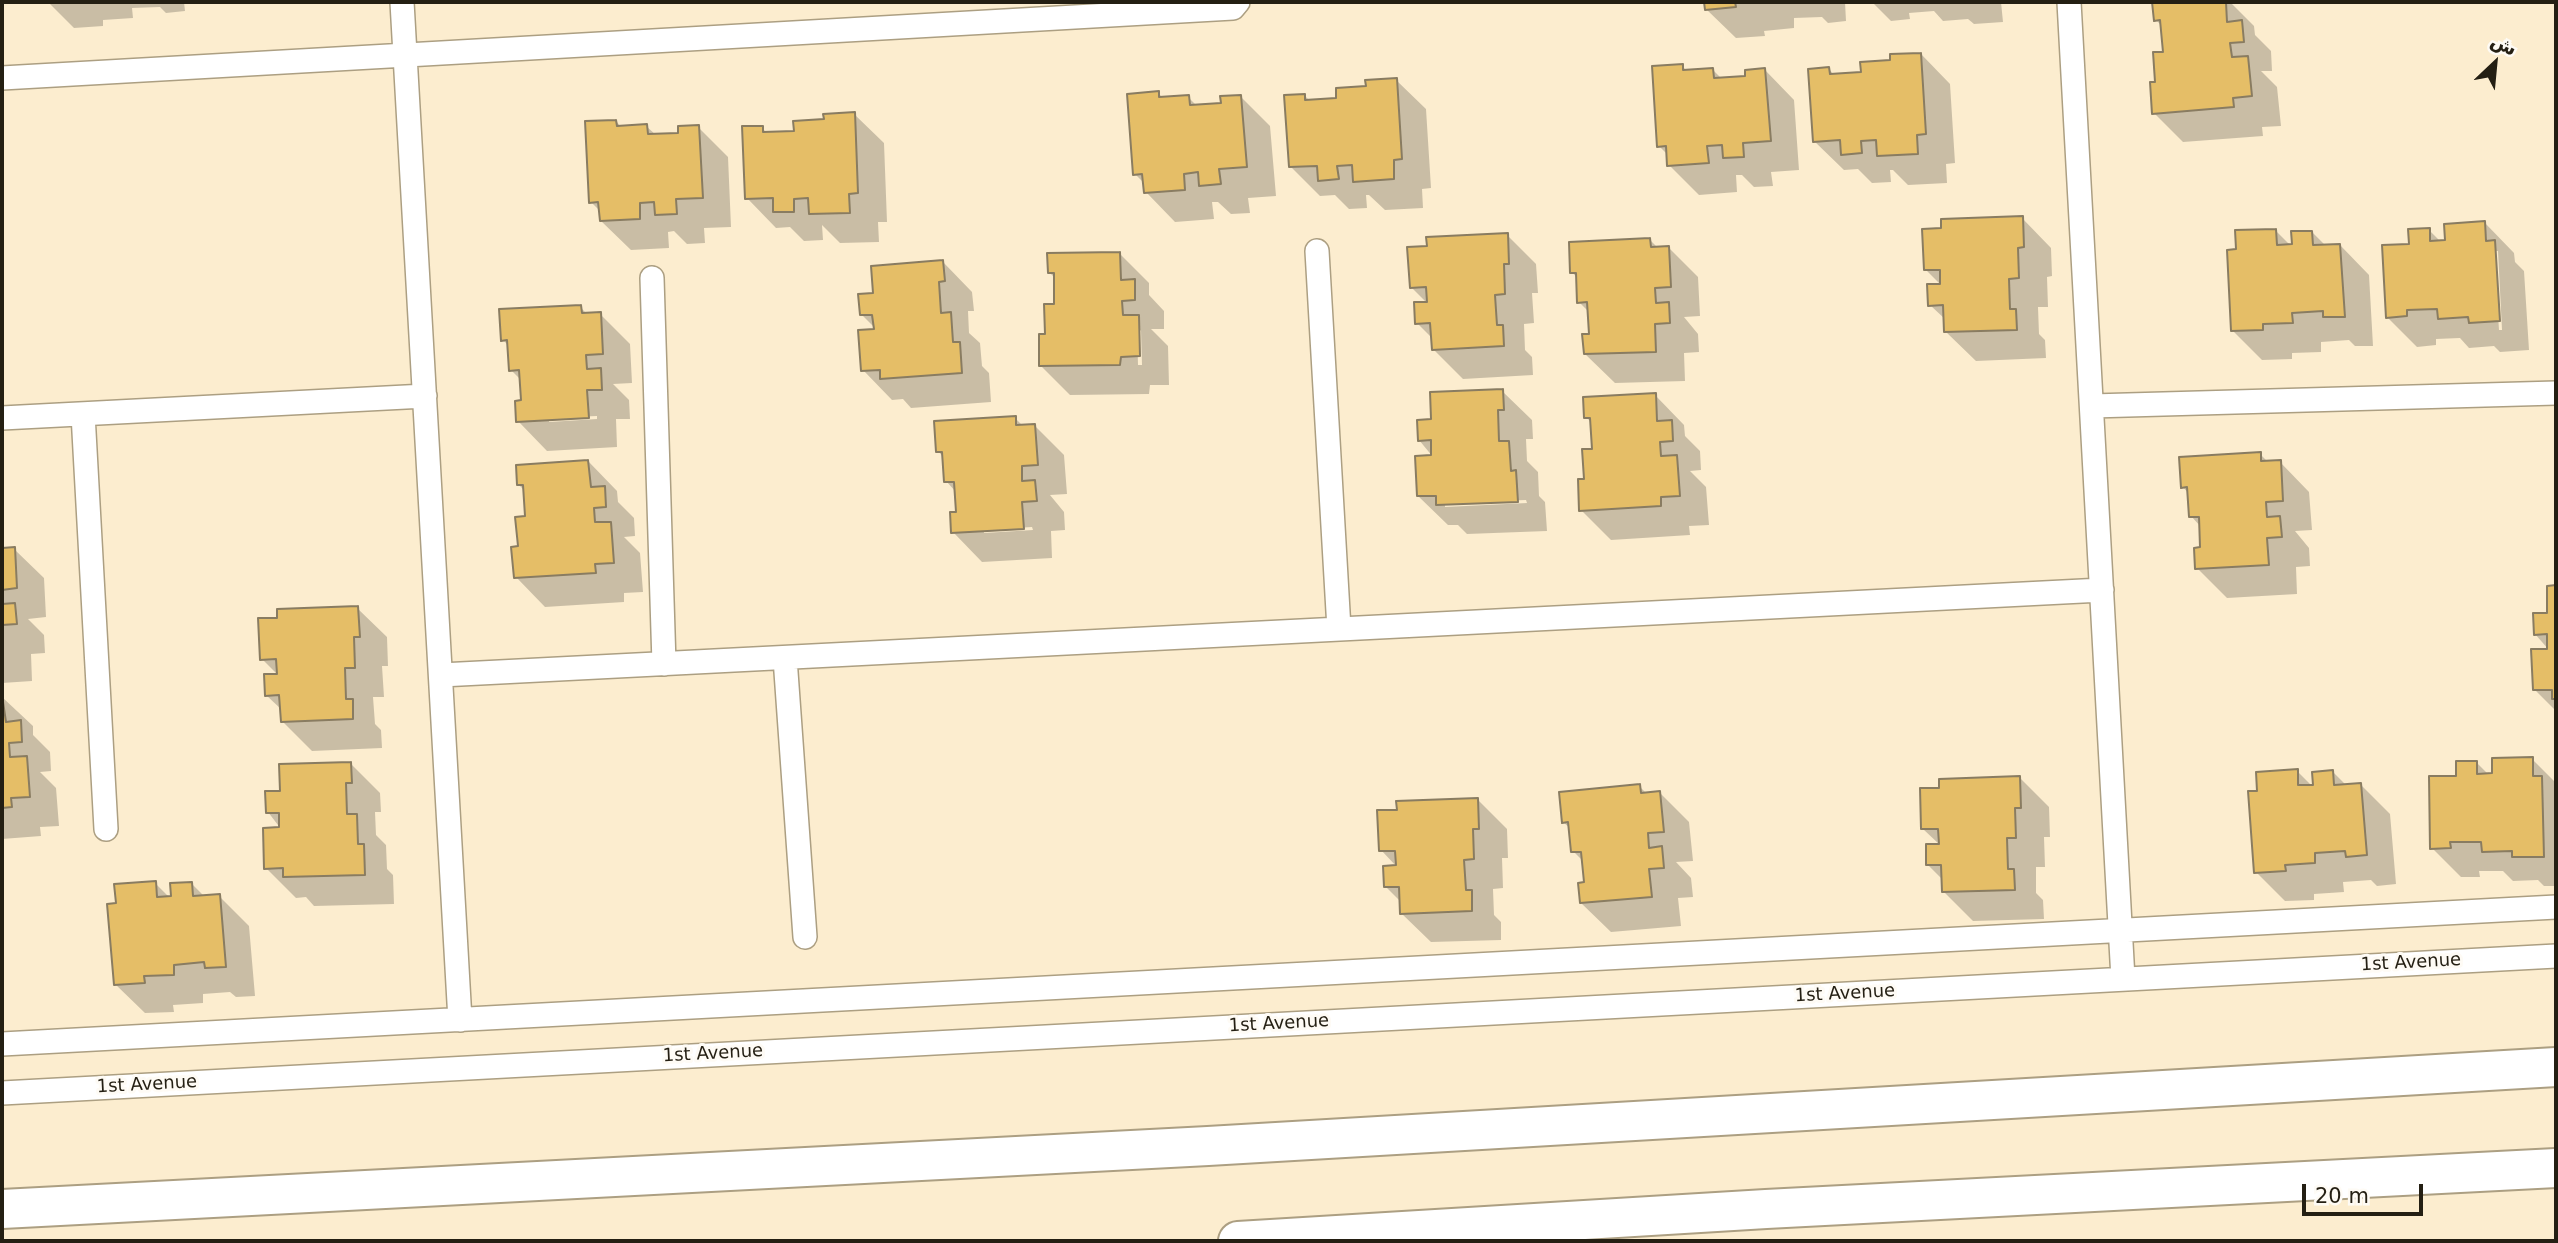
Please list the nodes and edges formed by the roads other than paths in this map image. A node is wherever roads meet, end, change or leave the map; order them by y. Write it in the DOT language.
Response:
graph roads {
  1 [pos="402,2"];
  2 [pos="1238,2"];
  3 [pos="2069,2"];
  4 [pos="405,55"];
  5 [pos="2,78"];
  6 [pos="1317,251"];
  7 [pos="652,278"];
  8 [pos="2556,393"];
  9 [pos="425,396"];
  10 [pos="2092,407"];
  11 [pos="83,414"];
  12 [pos="2,418"];
  13 [pos="2102,590"];
  14 [pos="1339,629"];
  15 [pos="785,658"];
  16 [pos="664,664"];
  17 [pos="441,675"];
  18 [pos="106,829"];
  19 [pos="2556,907"];
  20 [pos="2121,930"];
  21 [pos="805,937"];
  22 [pos="2556,956"];
  23 [pos="2123,979"];
  24 [pos="460,1020"];
  25 [pos="2,1044"];
  26 [pos="2556,1068"];
  27 [pos="2,1093"];
  28 [pos="2556,1168"];
  29 [pos="2,1209"];
  30 [pos="1238,1241"];
  1 -- 4 [label="lane"];
  2 -- 4 [label="lane"];
  3 -- 10 [label="lane"];
  4 -- 5 [label="lane"];
  4 -- 9 [label="lane"];
  6 -- 14 [label="lane"];
  7 -- 16 [label="lane"];
  8 -- 10 [label="lane"];
  9 -- 11 [label="lane"];
  9 -- 17 [label="lane"];
  10 -- 13 [label="lane"];
  11 -- 12 [label="lane"];
  11 -- 18 [label="lane"];
  13 -- 14 [label="lane"];
  13 -- 20 [label="lane"];
  14 -- 15 [label="lane"];
  15 -- 16 [label="lane"];
  15 -- 21 [label="lane"];
  16 -- 17 [label="lane"];
  17 -- 24 [label="lane"];
  19 -- 20 [label="lane"];
  20 -- 23 [label="lane"];
  20 -- 24 [label="lane"];
  22 -- 23 [label="lane, 1st Avenue"];
  23 -- 27 [label="lane, 1st Avenue"];
  24 -- 25 [label="lane"];
  26 -- 29 [label="main road"];
  28 -- 30 [label="main road"];
}
